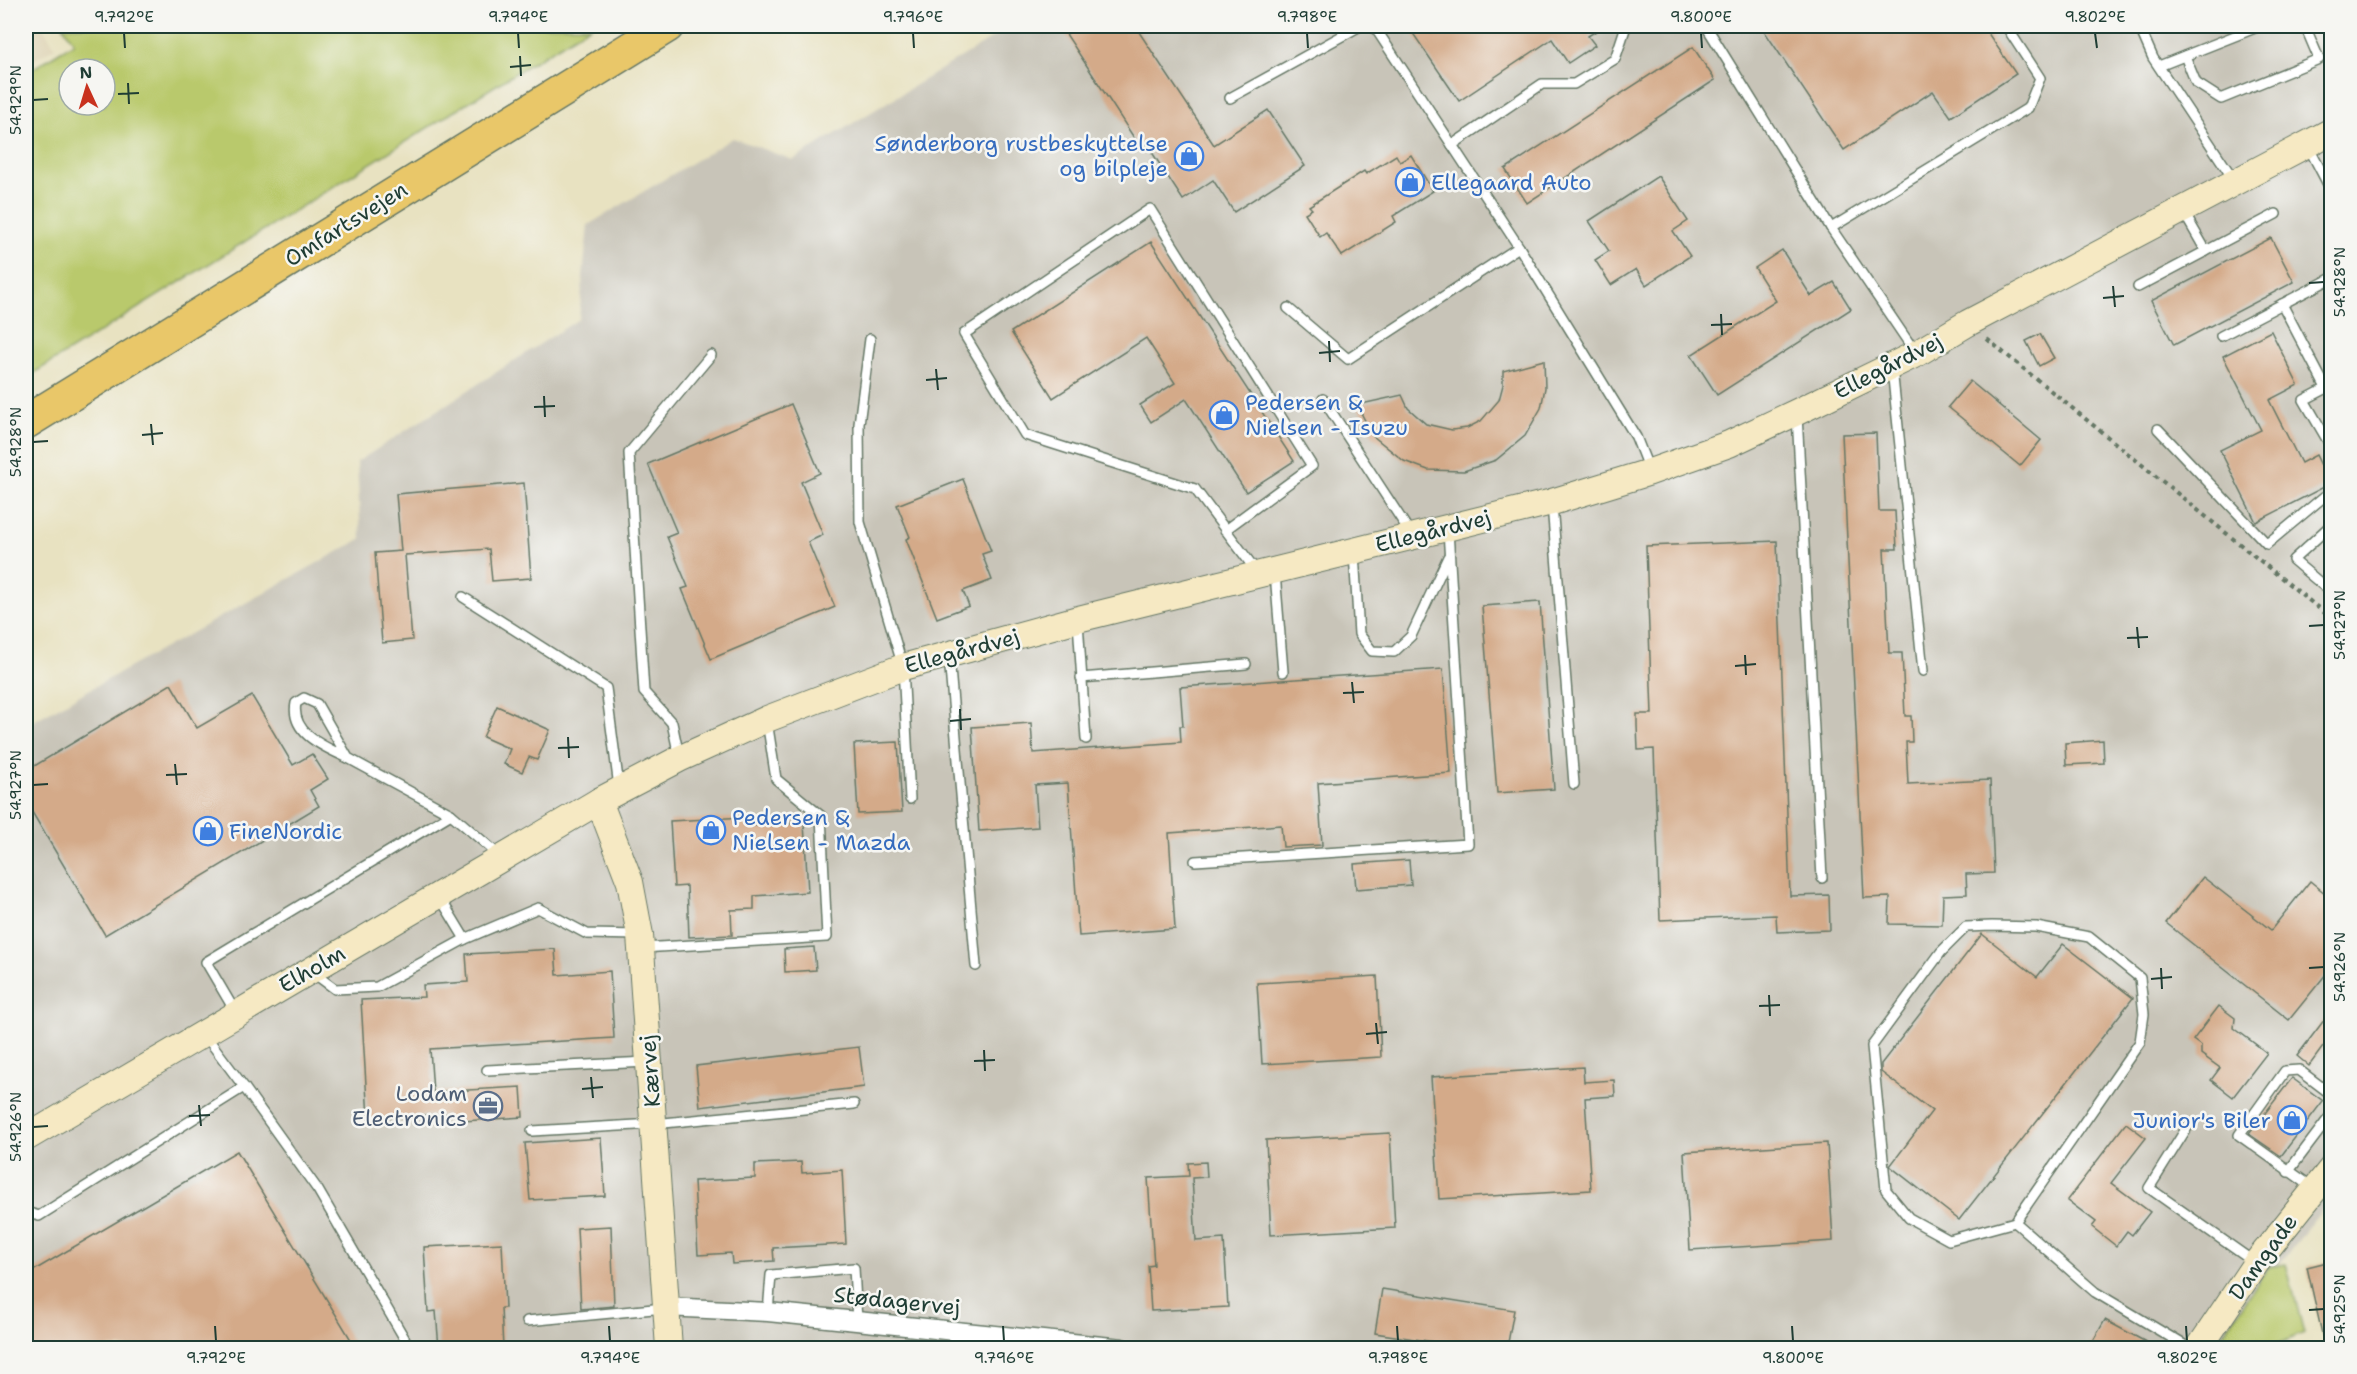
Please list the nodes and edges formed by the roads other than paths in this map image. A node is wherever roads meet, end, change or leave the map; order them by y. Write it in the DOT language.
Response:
graph roads {
  1 [pos="667,26"];
  2 [pos="1360,26"];
  3 [pos="1374,26"];
  4 [pos="1626,26"];
  5 [pos="1706,26"];
  6 [pos="2006,26"];
  7 [pos="2139,26"];
  8 [pos="2260,26"];
  9 [pos="2305,26"];
  10 [pos="2185,56"];
  11 [pos="2159,66"];
  12 [pos="1230,98"];
  13 [pos="2331,131"];
  14 [pos="2307,144"];
  15 [pos="1452,145"];
  16 [pos="2236,182"];
  17 [pos="2331,192"];
  18 [pos="2183,210"];
  19 [pos="2276,214"];
  20 [pos="1831,228"];
  21 [pos="1519,248"];
  22 [pos="2206,251"];
  23 [pos="2331,278"];
  24 [pos="2138,287"];
  25 [pos="2282,304"];
  26 [pos="1288,308"];
  27 [pos="2221,336"];
  28 [pos="870,339"];
  29 [pos="1916,354"];
  30 [pos="711,355"];
  31 [pos="1892,365"];
  32 [pos="2329,387"];
  33 [pos="1323,399"];
  34 [pos="1797,412"];
  35 [pos="26,422"];
  36 [pos="2158,429"];
  37 [pos="2331,448"];
  38 [pos="1650,472"];
  39 [pos="2331,490"];
  40 [pos="1552,502"];
  41 [pos="2331,524"];
  42 [pos="1448,529"];
  43 [pos="1225,530"];
  44 [pos="1412,536"];
  45 [pos="1354,551"];
  46 [pos="1449,555"];
  47 [pos="1267,572"];
  48 [pos="2331,593"];
  49 [pos="463,597"];
  50 [pos="1078,619"];
  51 [pos="949,654"];
  52 [pos="1246,664"];
  53 [pos="903,667"];
  54 [pos="1923,671"];
  55 [pos="1283,672"];
  56 [pos="1081,678"];
  57 [pos="766,719"];
  58 [pos="1086,739"];
  59 [pos="348,758"];
  60 [pos="679,759"];
  61 [pos="1574,784"];
  62 [pos="610,795"];
  63 [pos="910,799"];
  64 [pos="451,814"];
  65 [pos="502,858"];
  66 [pos="1195,861"];
  67 [pos="1822,878"];
  68 [pos="438,895"];
  69 [pos="465,939"];
  70 [pos="641,942"];
  71 [pos="976,966"];
  72 [pos="310,970"];
  73 [pos="237,1014"];
  74 [pos="204,1033"];
  75 [pos="650,1062"];
  76 [pos="488,1070"];
  77 [pos="244,1087"];
  78 [pos="2331,1095"];
  79 [pos="854,1104"];
  80 [pos="2331,1114"];
  81 [pos="654,1124"];
  82 [pos="2188,1126"];
  83 [pos="532,1131"];
  84 [pos="26,1138"];
  85 [pos="2331,1168"];
  86 [pos="2288,1172"];
  87 [pos="2314,1189"];
  88 [pos="26,1212"];
  89 [pos="2015,1222"];
  90 [pos="2256,1263"];
  91 [pos="666,1307"];
  92 [pos="768,1312"];
  93 [pos="527,1321"];
  94 [pos="857,1321"];
  95 [pos="955,1340"];
  96 [pos="1005,1342"];
  97 [pos="410,1348"];
  98 [pos="669,1348"];
  99 [pos="1122,1348"];
  100 [pos="2189,1348"];
  101 [pos="2199,1348"];
  1 -- 35 [label="highway, Omfartsvejen"];
  2 -- 12 [label="lane"];
  3 -- 15 [label="lane"];
  4 -- 15 [label="lane"];
  5 -- 20 [label="lane"];
  6 -- 20 [label="lane"];
  7 -- 11 [label="lane"];
  8 -- 10 [label="lane"];
  9 -- 10 [label="lane"];
  10 -- 11 [label="lane"];
  11 -- 16 [label="lane"];
  13 -- 14 [label="street, Ellegårdvej"];
  14 -- 16 [label="street, Ellegårdvej"];
  14 -- 17 [label="lane"];
  15 -- 21 [label="lane"];
  16 -- 18 [label="street, Ellegårdvej"];
  18 -- 22 [label="lane"];
  18 -- 29 [label="street, Ellegårdvej"];
  19 -- 22 [label="lane"];
  20 -- 29 [label="lane"];
  21 -- 26 [label="lane"];
  21 -- 38 [label="lane"];
  22 -- 24 [label="lane"];
  23 -- 25 [label="lane"];
  25 -- 27 [label="lane"];
  25 -- 32 [label="lane"];
  28 -- 53 [label="lane"];
  29 -- 31 [label="street, Ellegårdvej"];
  30 -- 60 [label="lane"];
  31 -- 34 [label="street, Ellegårdvej"];
  31 -- 54 [label="lane"];
  32 -- 37 [label="lane"];
  33 -- 44 [label="lane"];
  34 -- 38 [label="street, Ellegårdvej"];
  34 -- 67 [label="lane"];
  36 -- 39 [label="lane"];
  38 -- 40 [label="street, Ellegårdvej"];
  40 -- 42 [label="street, Ellegårdvej"];
  40 -- 61 [label="lane"];
  41 -- 48 [label="lane"];
  42 -- 44 [label="street, Ellegårdvej"];
  42 -- 46 [label="lane"];
  43 -- 43 [label="lane"];
  43 -- 47 [label="lane"];
  44 -- 45 [label="street, Ellegårdvej"];
  45 -- 46 [label="lane"];
  45 -- 47 [label="street, Ellegårdvej"];
  46 -- 66 [label="lane"];
  47 -- 50 [label="street, Ellegårdvej"];
  47 -- 55 [label="lane"];
  49 -- 62 [label="lane"];
  50 -- 51 [label="street, Ellegårdvej"];
  50 -- 56 [label="lane"];
  51 -- 53 [label="street, Ellegårdvej"];
  51 -- 71 [label="lane"];
  52 -- 56 [label="lane"];
  53 -- 57 [label="street, Ellegårdvej"];
  53 -- 63 [label="lane"];
  56 -- 58 [label="lane"];
  57 -- 60 [label="street, Ellegårdvej"];
  57 -- 70 [label="lane"];
  59 -- 59 [label="lane"];
  59 -- 64 [label="lane"];
  60 -- 62 [label="street, Ellegårdvej"];
  62 -- 65 [label="street, Elholm"];
  62 -- 70 [label="street, Kærvej"];
  64 -- 65 [label="lane"];
  64 -- 73 [label="lane"];
  65 -- 68 [label="street, Elholm"];
  68 -- 69 [label="lane"];
  68 -- 72 [label="street, Elholm"];
  69 -- 70 [label="lane"];
  69 -- 72 [label="lane"];
  70 -- 75 [label="street, Kærvej"];
  72 -- 73 [label="street, Elholm"];
  73 -- 74 [label="street, Elholm"];
  74 -- 77 [label="lane"];
  74 -- 84 [label="street, Elholm"];
  75 -- 76 [label="lane"];
  75 -- 81 [label="street, Kærvej"];
  77 -- 88 [label="lane"];
  77 -- 97 [label="lane"];
  78 -- 86 [label="lane"];
  79 -- 81 [label="lane"];
  80 -- 86 [label="lane"];
  81 -- 83 [label="lane"];
  81 -- 91 [label="street, Kærvej"];
  82 -- 90 [label="lane"];
  85 -- 87 [label="street, Damgade"];
  86 -- 87 [label="lane"];
  87 -- 90 [label="street, Damgade"];
  89 -- 89 [label="lane"];
  89 -- 100 [label="lane"];
  90 -- 101 [label="street, Damgade"];
  91 -- 92 [label="street, Stødagervej"];
  91 -- 93 [label="lane"];
  91 -- 98 [label="street, Kærvej"];
  92 -- 94 [label="street, Stødagervej"];
  92 -- 94 [label="lane"];
  94 -- 95 [label="street, Stødagervej"];
  95 -- 96 [label="street, Stødagervej"];
  96 -- 99 [label="street, Stødagervej"];
}
